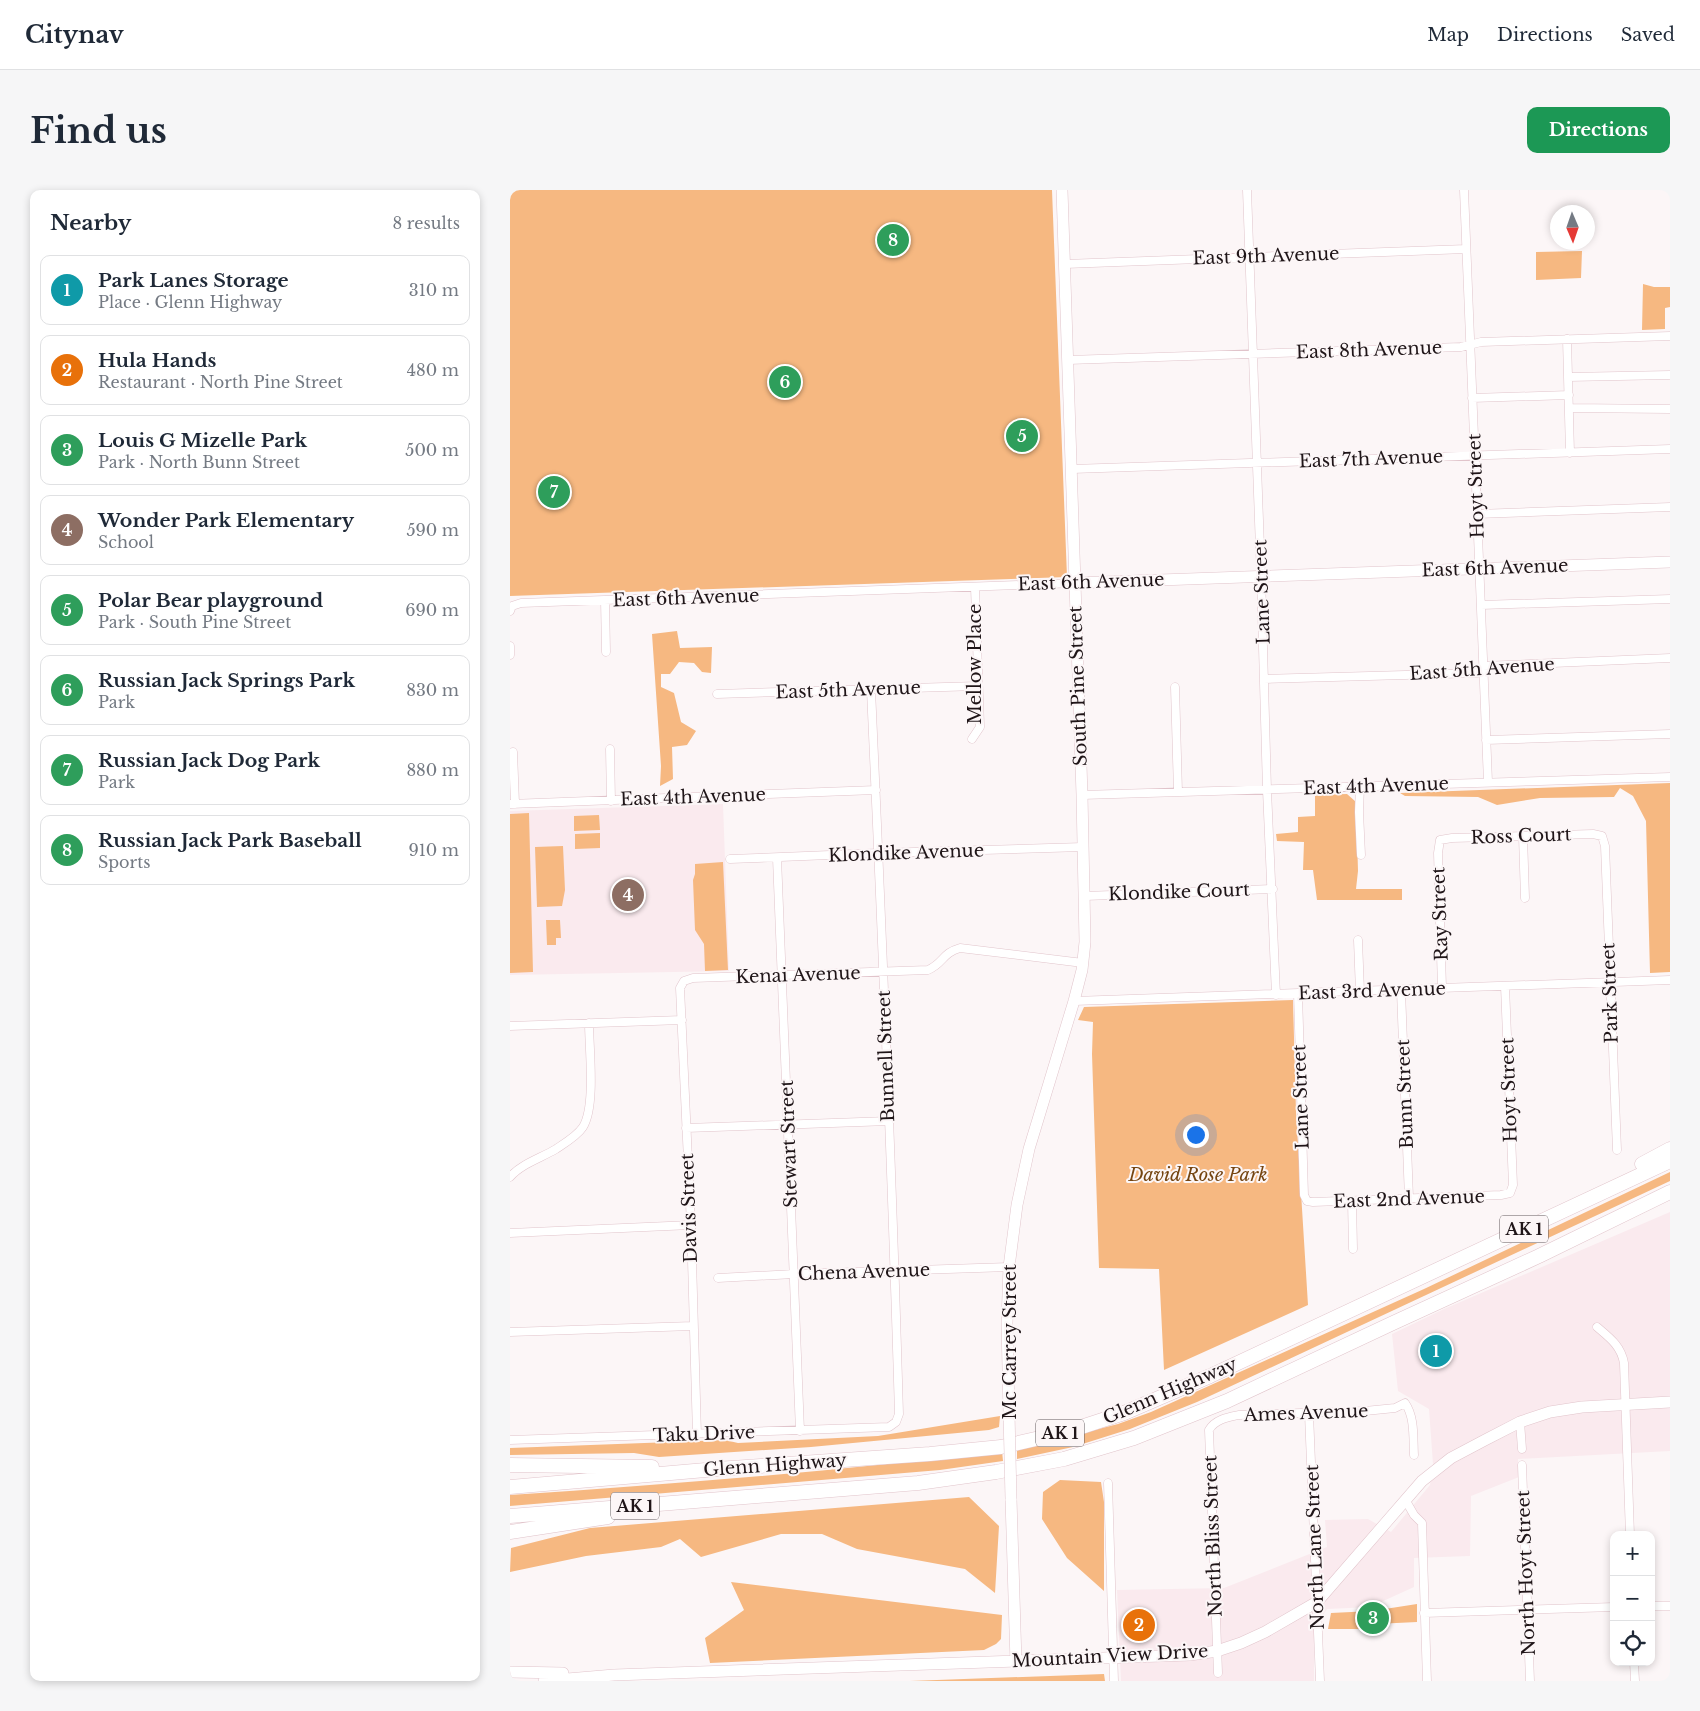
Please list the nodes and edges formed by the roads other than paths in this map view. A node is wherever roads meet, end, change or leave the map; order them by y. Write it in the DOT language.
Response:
graph roads {
  1 [pos="1062,190"];
  2 [pos="1247,190"];
  3 [pos="1464,190"];
  4 [pos="1466,249"];
  5 [pos="1249,257"];
  6 [pos="1065,264"];
  7 [pos="1670,336"];
  8 [pos="1567,339"];
  9 [pos="1471,345"];
  10 [pos="1254,353"];
  11 [pos="1068,360"];
  12 [pos="1670,375"];
  13 [pos="1568,377"];
  14 [pos="1569,395"];
  15 [pos="1472,398"];
  16 [pos="1569,408"];
  17 [pos="1670,409"];
  18 [pos="1670,449"];
  19 [pos="1570,452"];
  20 [pos="1474,456"];
  21 [pos="1257,463"];
  22 [pos="1072,469"];
  23 [pos="1670,507"];
  24 [pos="1477,514"];
  25 [pos="1670,562"];
  26 [pos="1479,569"];
  27 [pos="1262,576"];
  28 [pos="1075,583"];
  29 [pos="975,587"];
  30 [pos="1670,599"];
  31 [pos="605,600"];
  32 [pos="1481,605"];
  33 [pos="511,609"];
  34 [pos="510,646"];
  35 [pos="606,652"];
  36 [pos="510,655"];
  37 [pos="1670,658"];
  38 [pos="1483,666"];
  39 [pos="1264,679"];
  40 [pos="978,686"];
  41 [pos="1176,687"];
  42 [pos="872,690"];
  43 [pos="717,694"];
  44 [pos="1670,734"];
  45 [pos="972,739"];
  46 [pos="1486,740"];
  47 [pos="610,749"];
  48 [pos="513,752"];
  49 [pos="1670,777"];
  50 [pos="1488,782"];
  51 [pos="1360,786"];
  52 [pos="876,790"];
  53 [pos="1267,790"];
  54 [pos="1178,792"];
  55 [pos="1082,795"];
  56 [pos="611,801"];
  57 [pos="513,804"];
  58 [pos="1523,836"];
  59 [pos="1602,836"];
  60 [pos="1440,840"];
  61 [pos="1083,847"];
  62 [pos="879,853"];
  63 [pos="1362,856"];
  64 [pos="777,858"];
  65 [pos="730,859"];
  66 [pos="1273,889"];
  67 [pos="1085,896"];
  68 [pos="1525,898"];
  69 [pos="1358,940"];
  70 [pos="1083,963"];
  71 [pos="883,971"];
  72 [pos="782,976"];
  73 [pos="1670,980"];
  74 [pos="684,981"];
  75 [pos="1610,982"];
  76 [pos="1505,986"];
  77 [pos="1442,988"];
  78 [pos="1401,991"];
  79 [pos="1360,992"];
  80 [pos="1298,994"];
  81 [pos="1276,995"];
  82 [pos="1074,1001"];
  83 [pos="682,1020"];
  84 [pos="589,1023"];
  85 [pos="510,1026"];
  86 [pos="889,1121"];
  87 [pos="788,1125"];
  88 [pos="686,1128"];
  89 [pos="1670,1149"];
  90 [pos="1617,1150"];
  91 [pos="1670,1161"];
  92 [pos="510,1177"];
  93 [pos="1510,1192"];
  94 [pos="1670,1192"];
  95 [pos="1409,1198"];
  96 [pos="1670,1199"];
  97 [pos="1307,1201"];
  98 [pos="1352,1201"];
  99 [pos="1550,1217"];
  100 [pos="691,1224"];
  101 [pos="510,1232"];
  102 [pos="1354,1248"];
  103 [pos="1539,1256"];
  104 [pos="1009,1267"];
  105 [pos="895,1272"];
  106 [pos="794,1274"];
  107 [pos="718,1278"];
  108 [pos="693,1326"];
  109 [pos="1598,1327"];
  110 [pos="510,1332"];
  111 [pos="1670,1402"];
  112 [pos="1626,1404"];
  113 [pos="1309,1414"];
  114 [pos="896,1422"];
  115 [pos="1520,1422"];
  116 [pos="1209,1430"];
  117 [pos="800,1431"];
  118 [pos="698,1435"];
  119 [pos="510,1440"];
  120 [pos="1522,1449"];
  121 [pos="1414,1455"];
  122 [pos="1522,1465"];
  123 [pos="510,1466"];
  124 [pos="718,1469"];
  125 [pos="1108,1483"];
  126 [pos="510,1487"];
  127 [pos="761,1496"];
  128 [pos="1406,1501"];
  129 [pos="510,1516"];
  130 [pos="1630,1531"];
  131 [pos="510,1532"];
  132 [pos="1318,1602"];
  133 [pos="1655,1606"];
  134 [pos="1670,1606"];
  135 [pos="1610,1608"];
  136 [pos="1527,1610"];
  137 [pos="1424,1614"];
  138 [pos="1217,1651"];
  139 [pos="1113,1658"];
  140 [pos="1016,1662"];
  141 [pos="1634,1666"];
  142 [pos="510,1672"];
  143 [pos="1218,1673"];
  144 [pos="614,1675"];
  145 [pos="662,1677"];
  146 [pos="544,1681"];
  147 [pos="1114,1681"];
  148 [pos="1320,1681"];
  149 [pos="1426,1681"];
  150 [pos="1530,1681"];
  151 [pos="1635,1681"];
  1 -- 6 [label="street, South Pine Street"];
  2 -- 5 [label="street, Lane Street"];
  3 -- 4 [label="street, Hoyt Street"];
  4 -- 5 [label="street, East 9th Avenue"];
  4 -- 9 [label="street, Hoyt Street"];
  5 -- 6 [label="street, East 9th Avenue"];
  5 -- 10 [label="street, Lane Street"];
  6 -- 11 [label="street, South Pine Street"];
  7 -- 8 [label="street, East 8th Avenue"];
  8 -- 9 [label="street, East 8th Avenue"];
  8 -- 13 [label="street"];
  9 -- 10 [label="street, East 8th Avenue"];
  9 -- 15 [label="street, Hoyt Street"];
  10 -- 11 [label="street, East 8th Avenue"];
  10 -- 21 [label="street, Lane Street"];
  11 -- 22 [label="street, South Pine Street"];
  12 -- 13 [label="street"];
  13 -- 14 [label="street"];
  14 -- 15 [label="street"];
  14 -- 16 [label="street"];
  15 -- 20 [label="street, Hoyt Street"];
  16 -- 17 [label="street"];
  16 -- 19 [label="street"];
  18 -- 19 [label="street, East 7th Avenue"];
  19 -- 20 [label="street, East 7th Avenue"];
  20 -- 21 [label="street, East 7th Avenue"];
  20 -- 24 [label="street, Hoyt Street"];
  21 -- 22 [label="street, East 7th Avenue"];
  21 -- 27 [label="street, Lane Street"];
  22 -- 28 [label="street, South Pine Street"];
  23 -- 24 [label="street"];
  24 -- 26 [label="street, Hoyt Street"];
  25 -- 26 [label="street, East 6th Avenue"];
  26 -- 27 [label="street, East 6th Avenue"];
  26 -- 32 [label="street, Hoyt Street"];
  27 -- 28 [label="street, East 6th Avenue"];
  27 -- 39 [label="street, Lane Street"];
  28 -- 29 [label="street, East 6th Avenue"];
  28 -- 55 [label="street, South Pine Street"];
  29 -- 31 [label="street, East 6th Avenue"];
  29 -- 40 [label="street, Mellow Place"];
  30 -- 32 [label="street"];
  31 -- 33 [label="street, East 6th Avenue"];
  31 -- 35 [label="street"];
  32 -- 38 [label="street, Hoyt Street"];
  34 -- 36 [label="street"];
  37 -- 38 [label="street, East 5th Avenue"];
  38 -- 39 [label="street, East 5th Avenue"];
  38 -- 46 [label="street, Hoyt Street"];
  39 -- 53 [label="street, Lane Street"];
  40 -- 42 [label="street, East 5th Avenue"];
  40 -- 45 [label="street, Mellow Place"];
  41 -- 54 [label="street"];
  42 -- 43 [label="street, East 5th Avenue"];
  42 -- 52 [label="street, Bunnell Street"];
  44 -- 46 [label="street"];
  46 -- 50 [label="street, Hoyt Street"];
  47 -- 56 [label="street"];
  48 -- 57 [label="street"];
  49 -- 50 [label="street, East 4th Avenue"];
  50 -- 51 [label="street, East 4th Avenue"];
  51 -- 53 [label="street, East 4th Avenue"];
  51 -- 63 [label="street"];
  52 -- 56 [label="street, East 4th Avenue"];
  52 -- 62 [label="street, Bunnell Street"];
  53 -- 54 [label="street, East 4th Avenue"];
  53 -- 66 [label="street, Lane Street"];
  54 -- 55 [label="street, East 4th Avenue"];
  55 -- 61 [label="street, South Pine Street"];
  56 -- 57 [label="street, East 4th Avenue"];
  58 -- 59 [label="street, Ross Court"];
  58 -- 60 [label="street, Ross Court"];
  58 -- 68 [label="street"];
  59 -- 75 [label="street, Park Street"];
  60 -- 77 [label="street, Ray Street"];
  61 -- 62 [label="street, Klondike Avenue"];
  61 -- 67 [label="street, South Pine Street"];
  62 -- 64 [label="street, Klondike Avenue"];
  62 -- 71 [label="street, Bunnell Street"];
  64 -- 65 [label="street, Klondike Avenue"];
  64 -- 72 [label="street, Stewart Street"];
  66 -- 67 [label="street, Klondike Court"];
  66 -- 81 [label="street, Lane Street"];
  67 -- 70 [label="street, South Pine Street"];
  69 -- 79 [label="street"];
  70 -- 71 [label="street, Kenai Avenue"];
  70 -- 82 [label="street, South Pine Street"];
  71 -- 72 [label="street, Kenai Avenue"];
  71 -- 86 [label="street, Bunnell Street"];
  72 -- 74 [label="street, Kenai Avenue"];
  72 -- 87 [label="street, Stewart Street"];
  73 -- 75 [label="street, East 3rd Avenue"];
  74 -- 83 [label="street, Davis Street"];
  75 -- 76 [label="street, East 3rd Avenue"];
  75 -- 90 [label="street, Park Street"];
  76 -- 77 [label="street, East 3rd Avenue"];
  76 -- 93 [label="street, Hoyt Street"];
  77 -- 78 [label="street, East 3rd Avenue"];
  78 -- 79 [label="street, East 3rd Avenue"];
  78 -- 95 [label="street, Bunn Street"];
  79 -- 80 [label="street, East 3rd Avenue"];
  80 -- 81 [label="street, East 3rd Avenue"];
  80 -- 97 [label="street, Lane Street"];
  81 -- 82 [label="street, East 3rd Avenue"];
  82 -- 104 [label="street, Mc Carrey Street"];
  83 -- 84 [label="street"];
  83 -- 88 [label="street, Davis Street"];
  84 -- 85 [label="street"];
  84 -- 92 [label="street"];
  86 -- 87 [label="street"];
  86 -- 105 [label="street, Bunnell Street"];
  87 -- 88 [label="street"];
  87 -- 106 [label="street, Stewart Street"];
  88 -- 100 [label="street, Davis Street"];
  89 -- 99 [label="highway"];
  91 -- 99 [label="highway, Glenn Highway / AK 1"];
  93 -- 95 [label="street, East 2nd Avenue"];
  94 -- 103 [label="highway, Glenn Highway / AK 1"];
  95 -- 98 [label="street, East 2nd Avenue"];
  96 -- 103 [label="highway"];
  97 -- 98 [label="street, East 2nd Avenue"];
  98 -- 102 [label="street"];
  99 -- 124 [label="highway, Glenn Highway / AK 1"];
  100 -- 101 [label="street"];
  100 -- 108 [label="street, Davis Street"];
  103 -- 127 [label="highway, Glenn Highway / AK 1"];
  104 -- 105 [label="street, Chena Avenue"];
  104 -- 140 [label="street, Mc Carrey Street, bridge"];
  105 -- 106 [label="street, Chena Avenue"];
  105 -- 114 [label="street, Bunnell Street"];
  106 -- 107 [label="street, Chena Avenue"];
  106 -- 117 [label="street, Stewart Street"];
  108 -- 110 [label="street"];
  108 -- 118 [label="street, Davis Street"];
  109 -- 112 [label="street"];
  111 -- 112 [label="street, Mountain View Drive"];
  112 -- 115 [label="street, Mountain View Drive"];
  112 -- 130 [label="street"];
  113 -- 116 [label="street, Ames Avenue"];
  113 -- 121 [label="street, Ames Avenue"];
  113 -- 132 [label="street, North Lane Street"];
  114 -- 117 [label="street, Taku Drive"];
  115 -- 120 [label="street"];
  115 -- 128 [label="street, Mountain View Drive"];
  116 -- 138 [label="street, North Bliss Street"];
  117 -- 118 [label="street, Taku Drive"];
  118 -- 119 [label="street, Taku Drive"];
  122 -- 136 [label="street, North Hoyt Street"];
  123 -- 124 [label="highway"];
  124 -- 126 [label="highway, Glenn Highway / AK 1"];
  125 -- 139 [label="street"];
  127 -- 129 [label="highway, Glenn Highway / AK 1"];
  127 -- 131 [label="highway"];
  128 -- 132 [label="street, Mountain View Drive"];
  128 -- 137 [label="street"];
  132 -- 138 [label="street, Mountain View Drive"];
  132 -- 148 [label="street, North Lane Street"];
  133 -- 134 [label="street"];
  135 -- 136 [label="street"];
  136 -- 137 [label="street"];
  136 -- 150 [label="street, North Hoyt Street"];
  137 -- 149 [label="street"];
  138 -- 139 [label="street, Mountain View Drive"];
  138 -- 143 [label="street, North Bliss Street"];
  139 -- 140 [label="street, Mountain View Drive"];
  139 -- 147 [label="street"];
  140 -- 145 [label="street, Mountain View Drive"];
  141 -- 151 [label="street"];
  142 -- 144 [label="street, Mountain View Drive"];
  144 -- 145 [label="street, Mountain View Drive"];
  144 -- 146 [label="street, Mountain View Drive"];
}
